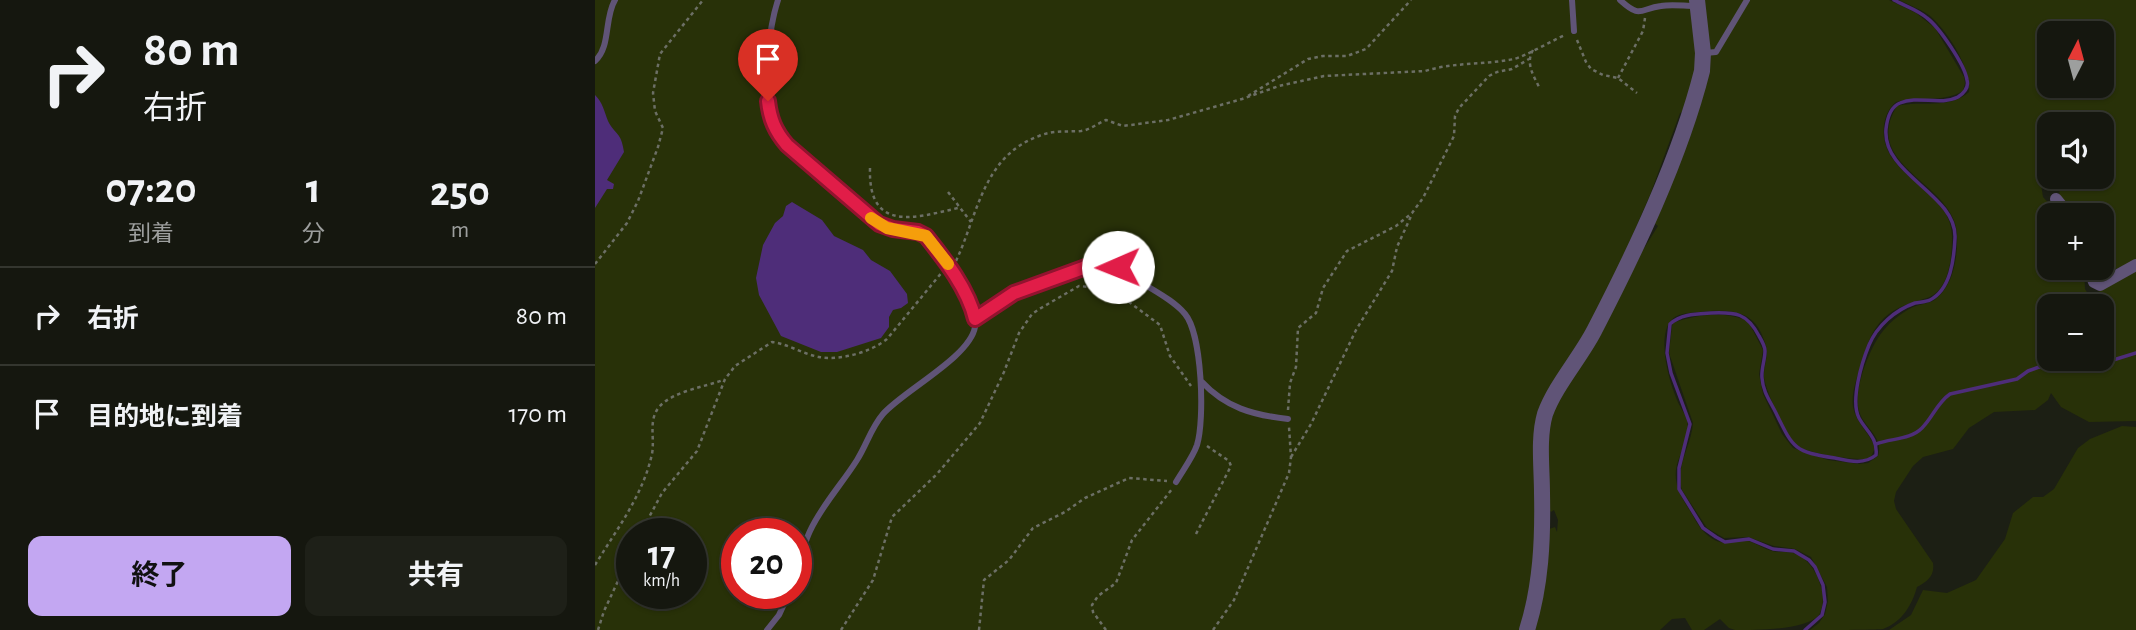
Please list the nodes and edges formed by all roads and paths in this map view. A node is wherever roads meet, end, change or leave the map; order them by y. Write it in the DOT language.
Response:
graph roads {
  1 [pos="607,0"];
  2 [pos="615,0"];
  3 [pos="703,0"];
  4 [pos="778,0"];
  5 [pos="1411,0"];
  6 [pos="1572,0"];
  7 [pos="1620,0"];
  8 [pos="1650,0"];
  9 [pos="1747,0"];
  10 [pos="1697,3"];
  11 [pos="1648,10"];
  12 [pos="608,17"];
  13 [pos="1574,31"];
  14 [pos="1534,49"];
  15 [pos="1703,53"];
  16 [pos="1529,59"];
  17 [pos="595,61"];
  18 [pos="1618,78"];
  19 [pos="1540,89"];
  20 [pos="1637,93"];
  21 [pos="1242,99"];
  22 [pos="870,168"];
  23 [pos="948,192"];
  24 [pos="2056,199"];
  25 [pos="2059,203"];
  26 [pos="958,208"];
  27 [pos="1412,214"];
  28 [pos="971,222"];
  29 [pos="595,264"];
  30 [pos="2136,265"];
  31 [pos="950,267"];
  32 [pos="2114,276"];
  33 [pos="2093,280"];
  34 [pos="2109,280"];
  35 [pos="975,319"];
  36 [pos="725,379"];
  37 [pos="1201,381"];
  38 [pos="1202,398"];
  39 [pos="1288,419"];
  40 [pos="1198,440"];
  41 [pos="1291,457"];
  42 [pos="1176,482"];
  43 [pos="649,518"];
  44 [pos="812,527"];
  45 [pos="1196,534"];
  46 [pos="595,565"];
  47 [pos="616,585"];
  48 [pos="782,609"];
  49 [pos="598,630"];
  50 [pos="767,630"];
  51 [pos="841,630"];
  52 [pos="979,630"];
  53 [pos="1106,630"];
  54 [pos="1213,630"];
  55 [pos="1527,630"];
  1 -- 12 [label="lane"];
  2 -- 12 [label="lane"];
  3 -- 29 [label="path"];
  4 -- 31 [label="lane"];
  5 -- 21 [label="path"];
  6 -- 13 [label="lane"];
  7 -- 11 [label="lane"];
  8 -- 11 [label="lane"];
  9 -- 15 [label="lane"];
  10 -- 11 [label="lane"];
  10 -- 15 [label="street"];
  11 -- 18 [label="path"];
  12 -- 17 [label="lane"];
  13 -- 14 [label="path"];
  13 -- 18 [label="path"];
  14 -- 16 [label="path"];
  14 -- 21 [label="path"];
  15 -- 55 [label="street"];
  16 -- 19 [label="path"];
  16 -- 27 [label="path"];
  18 -- 20 [label="path"];
  21 -- 28 [label="path"];
  22 -- 26 [label="path"];
  23 -- 26 [label="path"];
  24 -- 25 [label="street"];
  26 -- 28 [label="path"];
  27 -- 39 [label="path"];
  27 -- 41 [label="path"];
  28 -- 31 [label="path"];
  30 -- 32 [label="street"];
  31 -- 35 [label="lane"];
  31 -- 36 [label="path"];
  33 -- 34 [label="street"];
  35 -- 37 [label="lane"];
  35 -- 44 [label="lane"];
  36 -- 43 [label="path"];
  36 -- 46 [label="path"];
  37 -- 38 [label="lane"];
  37 -- 39 [label="lane"];
  38 -- 40 [label="lane"];
  38 -- 51 [label="path"];
  39 -- 41 [label="path"];
  40 -- 42 [label="lane"];
  40 -- 45 [label="path"];
  41 -- 54 [label="path"];
  42 -- 52 [label="path"];
  42 -- 53 [label="path"];
  47 -- 49 [label="path"];
  48 -- 50 [label="lane"];
}
